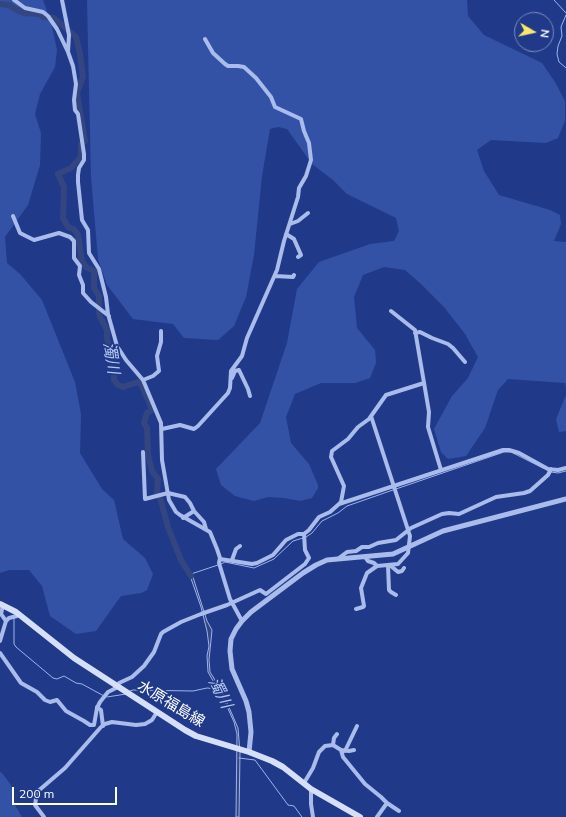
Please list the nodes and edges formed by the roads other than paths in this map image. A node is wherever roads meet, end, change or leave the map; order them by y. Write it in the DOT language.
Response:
graph roads {
  1 [pos="14,0"];
  2 [pos="62,0"];
  3 [pos="205,39"];
  4 [pos="68,52"];
  5 [pos="308,212"];
  6 [pos="13,216"];
  7 [pos="290,224"];
  8 [pos="286,234"];
  9 [pos="298,257"];
  10 [pos="294,275"];
  11 [pos="275,276"];
  12 [pos="391,311"];
  13 [pos="109,316"];
  14 [pos="161,331"];
  15 [pos="415,333"];
  16 [pos="465,362"];
  17 [pos="143,380"];
  18 [pos="424,383"];
  19 [pos="230,384"];
  20 [pos="250,396"];
  21 [pos="371,416"];
  22 [pos="162,430"];
  23 [pos="143,452"];
  24 [pos="566,468"];
  25 [pos="441,470"];
  26 [pos="551,471"];
  27 [pos="395,489"];
  28 [pos="168,493"];
  29 [pos="566,499"];
  30 [pos="339,504"];
  31 [pos="194,511"];
  32 [pos="184,518"];
  33 [pos="206,529"];
  34 [pos="408,530"];
  35 [pos="304,537"];
  36 [pos="240,546"];
  37 [pos="409,547"];
  38 [pos="365,557"];
  39 [pos="339,558"];
  40 [pos="232,560"];
  41 [pos="309,560"];
  42 [pos="220,563"];
  43 [pos="318,564"];
  44 [pos="377,566"];
  45 [pos="390,566"];
  46 [pos="404,568"];
  47 [pos="396,595"];
  48 [pos="2,604"];
  49 [pos="232,604"];
  50 [pos="356,609"];
  51 [pos="19,614"];
  52 [pos="6,621"];
  53 [pos="242,621"];
  54 [pos="0,641"];
  55 [pos="0,653"];
  56 [pos="118,687"];
  57 [pos="97,707"];
  58 [pos="157,712"];
  59 [pos="103,726"];
  60 [pos="357,726"];
  61 [pos="337,734"];
  62 [pos="333,745"];
  63 [pos="343,750"];
  64 [pos="354,750"];
  65 [pos="249,752"];
  66 [pos="304,783"];
  67 [pos="311,789"];
  68 [pos="387,803"];
  69 [pos="399,811"];
  70 [pos="44,817"];
  71 [pos="312,817"];
  72 [pos="360,817"];
  73 [pos="377,817"];
  1 -- 4 [label="street"];
  2 -- 4 [label="street"];
  3 -- 7 [label="street"];
  4 -- 13 [label="street"];
  5 -- 7 [label="street"];
  6 -- 13 [label="street"];
  7 -- 8 [label="street"];
  8 -- 9 [label="street"];
  8 -- 11 [label="street"];
  10 -- 11 [label="street"];
  11 -- 19 [label="street"];
  12 -- 15 [label="street"];
  13 -- 17 [label="street"];
  14 -- 17 [label="street"];
  15 -- 16 [label="street"];
  15 -- 18 [label="street"];
  17 -- 22 [label="street"];
  18 -- 21 [label="street"];
  18 -- 25 [label="street"];
  19 -- 20 [label="street"];
  19 -- 22 [label="street"];
  21 -- 27 [label="street"];
  21 -- 30 [label="street"];
  22 -- 28 [label="street"];
  23 -- 28 [label="street"];
  24 -- 26 [label="street"];
  25 -- 26 [label="street"];
  25 -- 27 [label="street"];
  26 -- 34 [label="street"];
  27 -- 30 [label="street"];
  27 -- 34 [label="street"];
  28 -- 31 [label="street"];
  28 -- 32 [label="street"];
  29 -- 37 [label="street"];
  30 -- 35 [label="street"];
  31 -- 32 [label="street"];
  31 -- 33 [label="street"];
  32 -- 33 [label="street"];
  33 -- 42 [label="street"];
  34 -- 37 [label="street"];
  34 -- 39 [label="street"];
  35 -- 40 [label="street"];
  35 -- 41 [label="street"];
  36 -- 40 [label="street"];
  37 -- 38 [label="street"];
  37 -- 45 [label="street"];
  38 -- 39 [label="street"];
  38 -- 44 [label="street"];
  39 -- 43 [label="street"];
  40 -- 42 [label="street"];
  41 -- 43 [label="street"];
  41 -- 49 [label="street"];
  42 -- 49 [label="street"];
  43 -- 53 [label="street"];
  44 -- 45 [label="street"];
  44 -- 50 [label="street"];
  45 -- 46 [label="street"];
  45 -- 47 [label="street"];
  48 -- 51 [label="main road, 水原福島線"];
  48 -- 52 [label="street"];
  49 -- 53 [label="street"];
  49 -- 56 [label="street"];
  51 -- 52 [label="street"];
  51 -- 56 [label="main road, 水原福島線"];
  52 -- 54 [label="street"];
  53 -- 65 [label="street"];
  55 -- 57 [label="street"];
  56 -- 57 [label="street"];
  56 -- 58 [label="main road, 水原福島線"];
  57 -- 59 [label="street"];
  58 -- 59 [label="street"];
  58 -- 65 [label="main road, 水原福島線"];
  59 -- 70 [label="street"];
  60 -- 63 [label="street"];
  61 -- 62 [label="street"];
  62 -- 63 [label="street"];
  62 -- 66 [label="street"];
  63 -- 64 [label="street"];
  63 -- 68 [label="street"];
  65 -- 66 [label="main road, 水原福島線"];
  66 -- 67 [label="main road, 水原福島線"];
  67 -- 71 [label="street"];
  67 -- 72 [label="main road, 水原福島線"];
  68 -- 69 [label="street"];
  68 -- 73 [label="street"];
}
